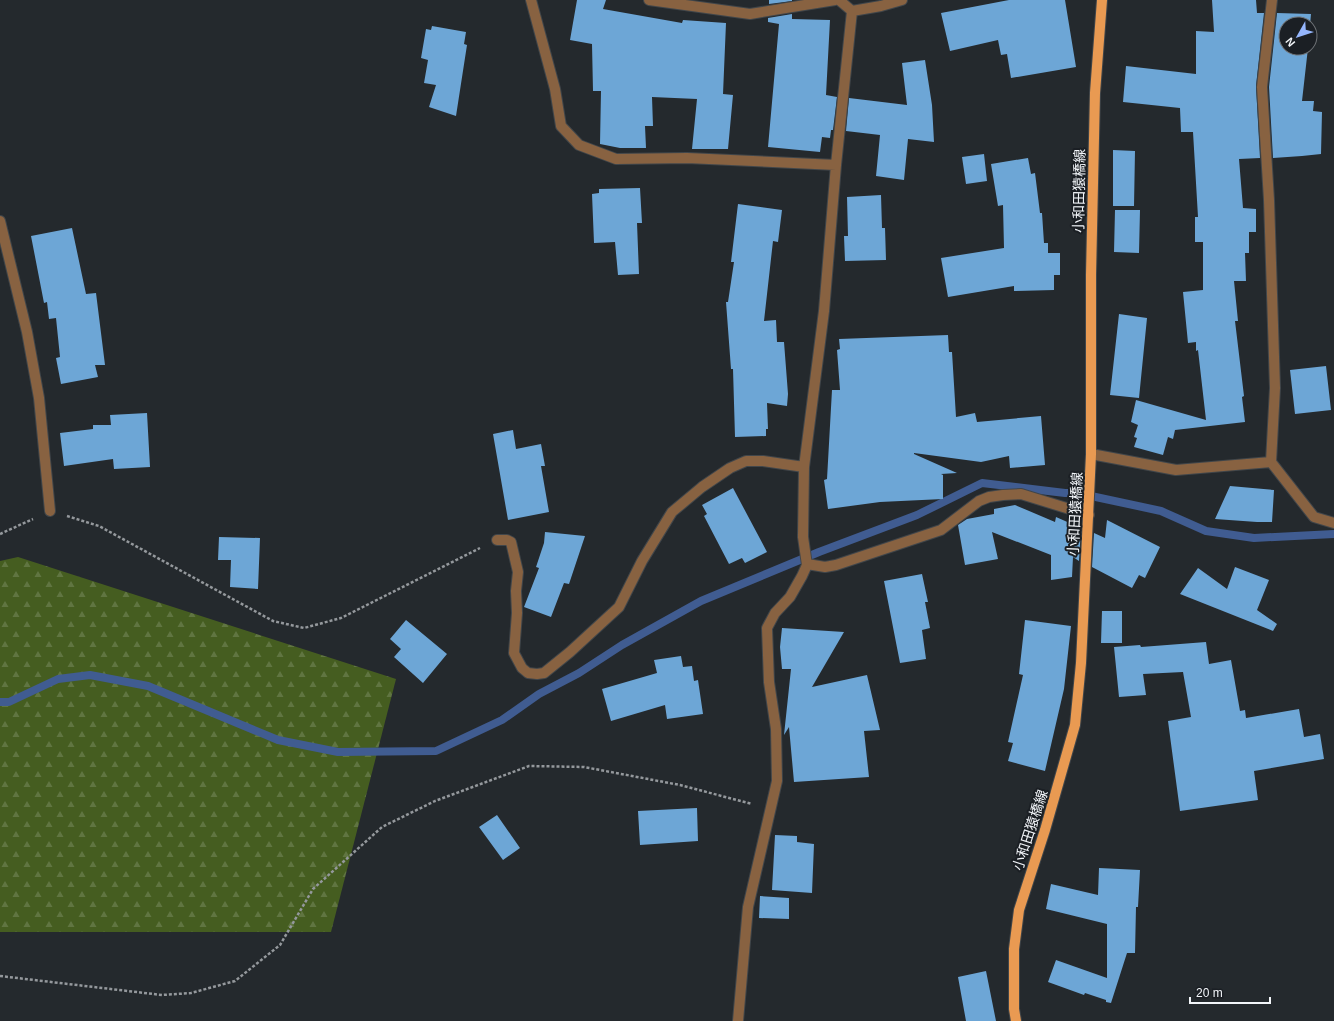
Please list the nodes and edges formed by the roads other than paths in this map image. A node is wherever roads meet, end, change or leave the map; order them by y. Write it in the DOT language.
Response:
graph roads {
  1 [pos="531,0"];
  2 [pos="648,0"];
  3 [pos="834,0"];
  4 [pos="839,0"];
  5 [pos="901,0"];
  6 [pos="1102,0"];
  7 [pos="1272,0"];
  8 [pos="852,11"];
  9 [pos="836,165"];
  10 [pos="0,221"];
  11 [pos="1091,454"];
  12 [pos="1271,462"];
  13 [pos="804,467"];
  14 [pos="50,511"];
  15 [pos="1089,515"];
  16 [pos="1334,523"];
  17 [pos="497,540"];
  18 [pos="807,563"];
  19 [pos="738,1021"];
  20 [pos="1016,1021"];
  1 -- 9 [label="street"];
  2 -- 3 [label="street"];
  4 -- 8 [label="street"];
  5 -- 8 [label="street"];
  6 -- 11 [label="main road, 小和田猿橋線"];
  7 -- 12 [label="street"];
  8 -- 9 [label="street"];
  9 -- 13 [label="street"];
  10 -- 14 [label="street"];
  11 -- 12 [label="street"];
  11 -- 15 [label="main road, 小和田猿橋線"];
  12 -- 16 [label="street"];
  13 -- 17 [label="street"];
  13 -- 18 [label="street"];
  15 -- 18 [label="street"];
  15 -- 20 [label="main road, 小和田猿橋線"];
  18 -- 19 [label="street"];
}
